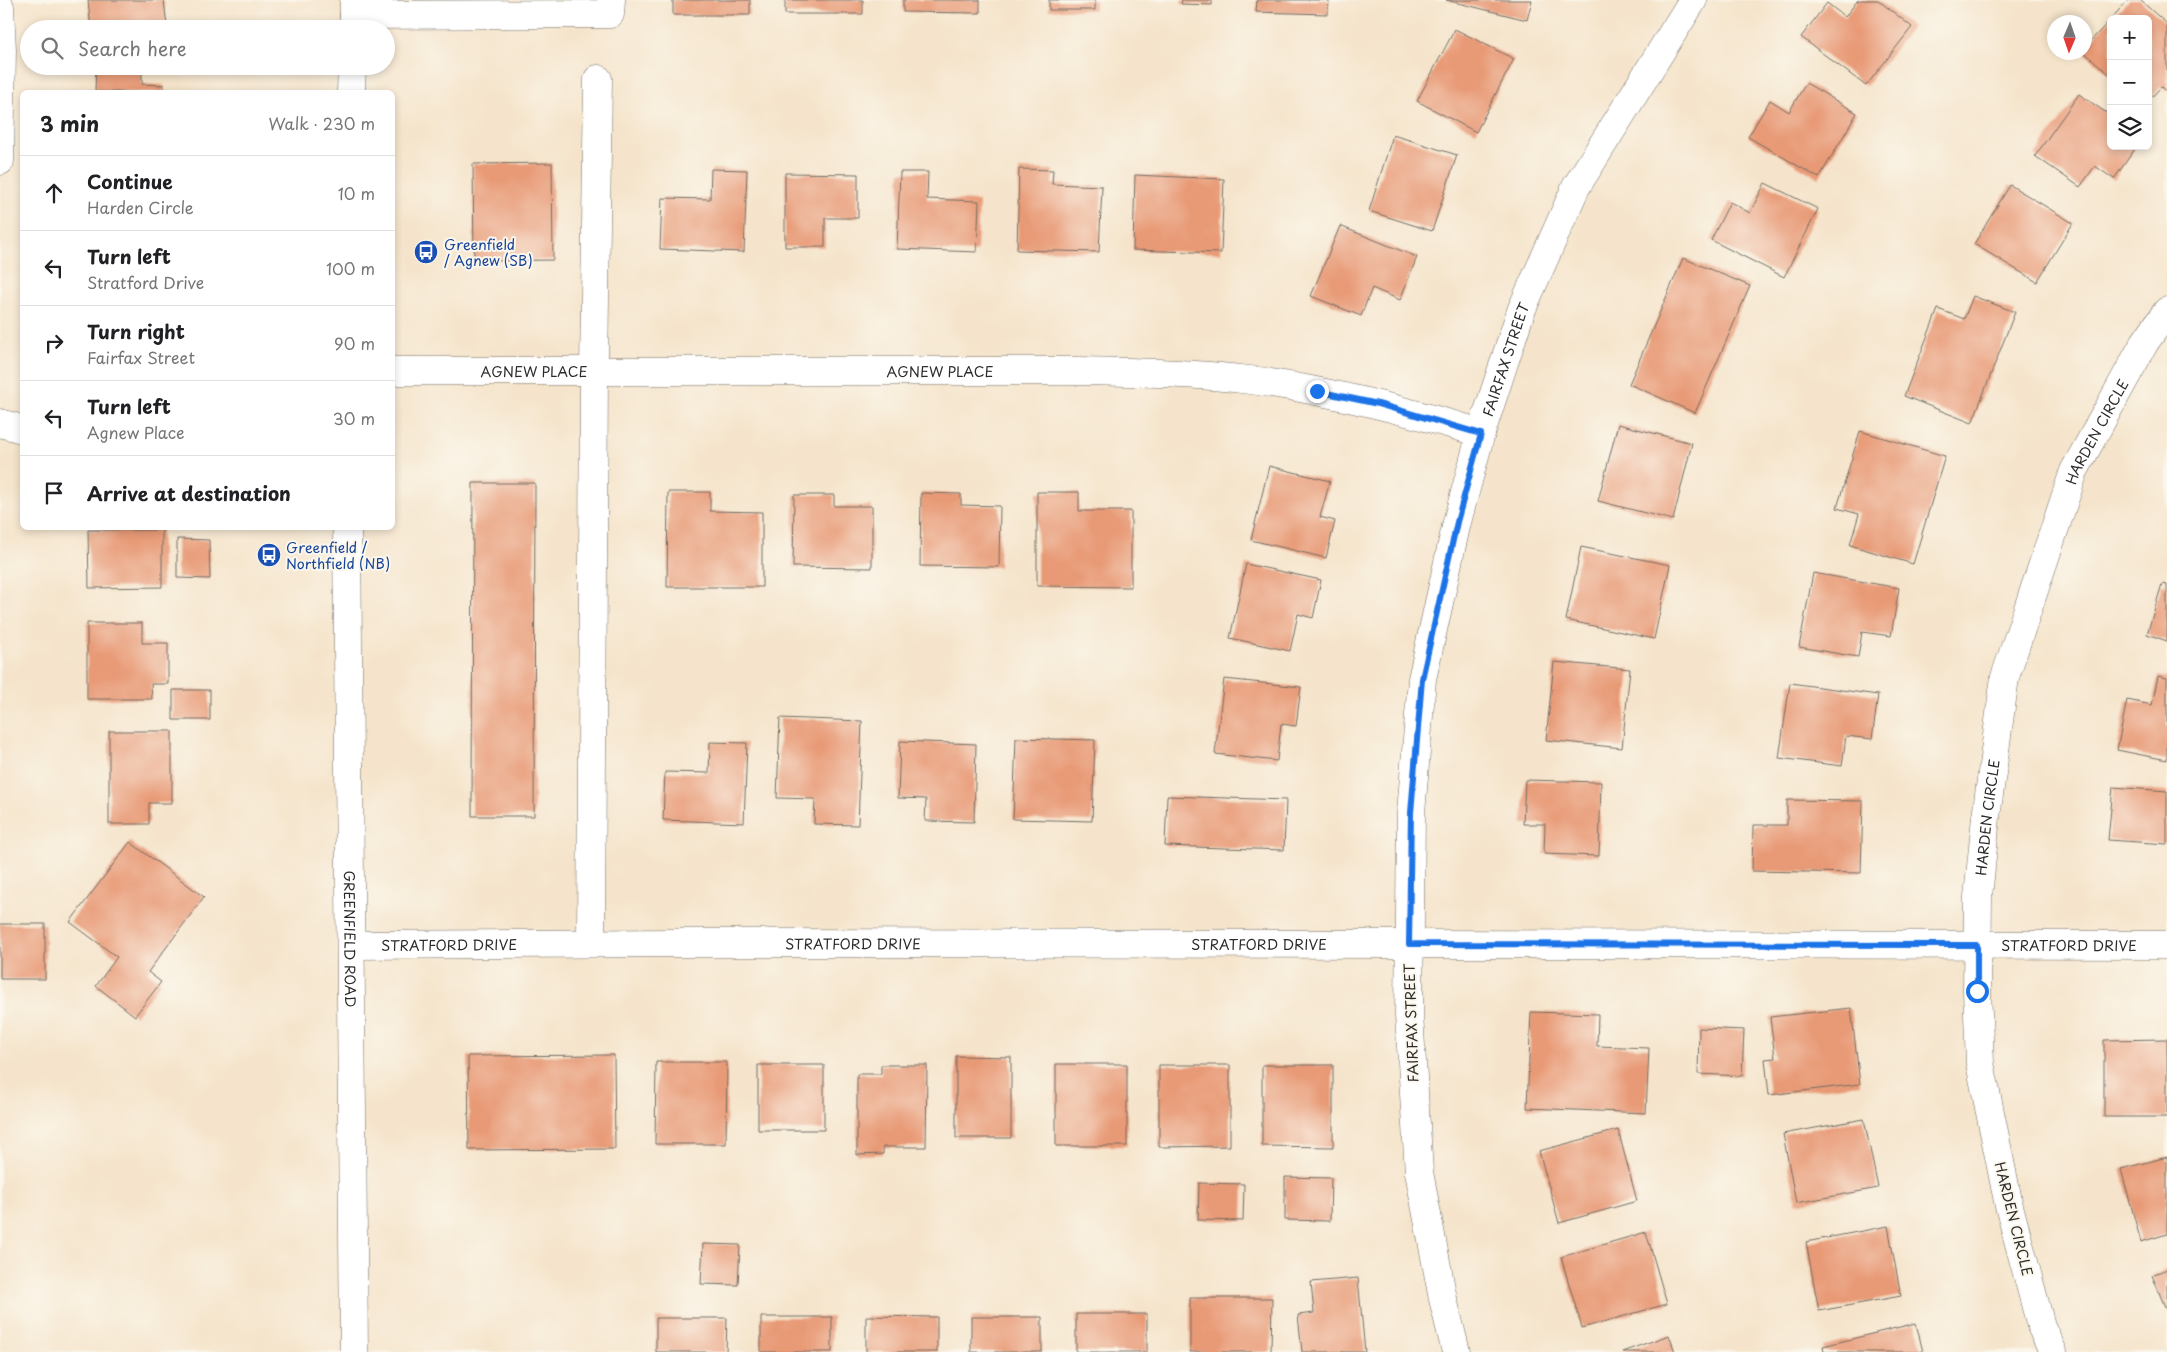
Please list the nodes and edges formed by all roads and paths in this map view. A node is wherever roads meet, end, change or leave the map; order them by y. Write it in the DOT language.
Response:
graph roads {
  1 [pos="611,0"];
  2 [pos="1693,0"];
  3 [pos="0,7"];
  4 [pos="354,15"];
  5 [pos="352,75"];
  6 [pos="598,79"];
  7 [pos="351,90"];
  8 [pos="0,161"];
  9 [pos="2167,312"];
  10 [pos="395,371"];
  11 [pos="594,371"];
  12 [pos="0,423"];
  13 [pos="20,428"];
  14 [pos="1481,434"];
  15 [pos="347,530"];
  16 [pos="591,943"];
  17 [pos="1409,944"];
  18 [pos="2167,944"];
  19 [pos="351,945"];
  20 [pos="1977,945"];
  21 [pos="354,1352"];
  22 [pos="1456,1352"];
  23 [pos="2053,1352"];
  1 -- 4 [label="street"];
  2 -- 14 [label="street, FAIRFAX STREET"];
  3 -- 8 [label="street"];
  5 -- 7 [label="street"];
  6 -- 11 [label="street"];
  9 -- 20 [label="street, HARDEN CIRCLE"];
  10 -- 11 [label="street, AGNEW PLACE"];
  11 -- 14 [label="street, AGNEW PLACE"];
  11 -- 16 [label="street"];
  12 -- 13 [label="street"];
  14 -- 17 [label="street, FAIRFAX STREET"];
  15 -- 19 [label="street, GREENFIELD ROAD"];
  16 -- 17 [label="street, STRATFORD DRIVE"];
  16 -- 19 [label="street, STRATFORD DRIVE"];
  17 -- 20 [label="street, STRATFORD DRIVE"];
  17 -- 22 [label="street, FAIRFAX STREET"];
  18 -- 20 [label="street, STRATFORD DRIVE"];
  19 -- 21 [label="street, GREENFIELD ROAD"];
  20 -- 23 [label="street, HARDEN CIRCLE"];
}
